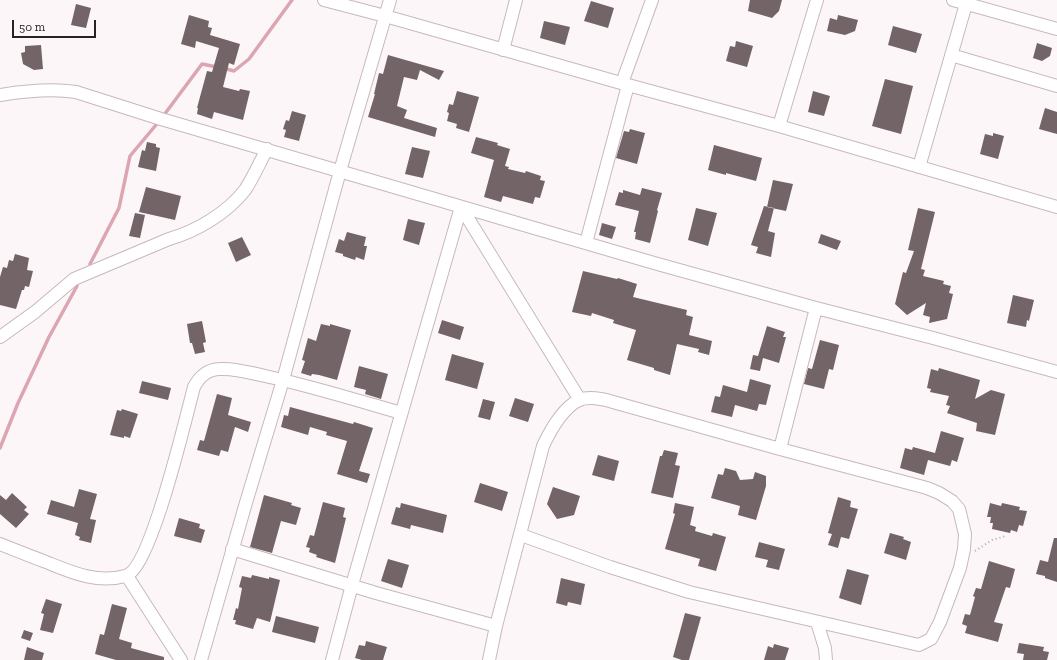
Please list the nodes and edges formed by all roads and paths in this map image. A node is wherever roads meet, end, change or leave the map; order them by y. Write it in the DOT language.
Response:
graph roads {
  1 [pos="324,0"];
  2 [pos="390,0"];
  3 [pos="516,0"];
  4 [pos="652,0"];
  5 [pos="817,0"];
  6 [pos="953,0"];
  7 [pos="966,4"];
  8 [pos="385,16"];
  9 [pos="1057,29"];
  10 [pos="503,50"];
  11 [pos="951,55"];
  12 [pos="625,84"];
  13 [pos="1057,86"];
  14 [pos="0,95"];
  15 [pos="780,126"];
  16 [pos="267,149"];
  17 [pos="919,167"];
  18 [pos="340,171"];
  19 [pos="461,207"];
  20 [pos="1057,207"];
  21 [pos="586,243"];
  22 [pos="816,308"];
  23 [pos="0,337"];
  24 [pos="1057,372"];
  25 [pos="283,380"];
  26 [pos="580,400"];
  27 [pos="401,413"];
  28 [pos="780,449"];
  29 [pos="520,535"];
  30 [pos="1006,536"];
  31 [pos="0,544"];
  32 [pos="232,549"];
  33 [pos="962,558"];
  34 [pos="127,576"];
  35 [pos="352,585"];
  36 [pos="817,622"];
  37 [pos="496,626"];
  38 [pos="180,660"];
  39 [pos="201,660"];
  40 [pos="332,660"];
  41 [pos="489,660"];
  42 [pos="826,660"];
  1 -- 8 [label="street"];
  2 -- 8 [label="street"];
  3 -- 10 [label="street"];
  4 -- 12 [label="street"];
  5 -- 15 [label="street"];
  6 -- 7 [label="street"];
  7 -- 9 [label="street"];
  7 -- 11 [label="street"];
  8 -- 10 [label="street"];
  8 -- 18 [label="street"];
  10 -- 12 [label="street"];
  11 -- 13 [label="street"];
  11 -- 17 [label="street"];
  12 -- 15 [label="street"];
  12 -- 21 [label="street"];
  14 -- 16 [label="street"];
  15 -- 17 [label="street"];
  16 -- 18 [label="street"];
  16 -- 23 [label="street"];
  17 -- 20 [label="street"];
  18 -- 19 [label="street"];
  18 -- 25 [label="street"];
  19 -- 21 [label="street"];
  19 -- 26 [label="street"];
  19 -- 27 [label="street"];
  21 -- 22 [label="street"];
  22 -- 24 [label="street"];
  22 -- 28 [label="street"];
  25 -- 27 [label="street"];
  25 -- 32 [label="street"];
  25 -- 34 [label="street"];
  26 -- 28 [label="street"];
  26 -- 29 [label="street"];
  27 -- 35 [label="street"];
  28 -- 33 [label="street"];
  29 -- 36 [label="street"];
  29 -- 37 [label="street"];
  30 -- 33 [label="path"];
  31 -- 34 [label="street"];
  32 -- 35 [label="street"];
  32 -- 39 [label="street"];
  33 -- 36 [label="street"];
  34 -- 38 [label="street"];
  35 -- 37 [label="street"];
  35 -- 40 [label="street"];
  36 -- 42 [label="street"];
  37 -- 41 [label="street"];
}
